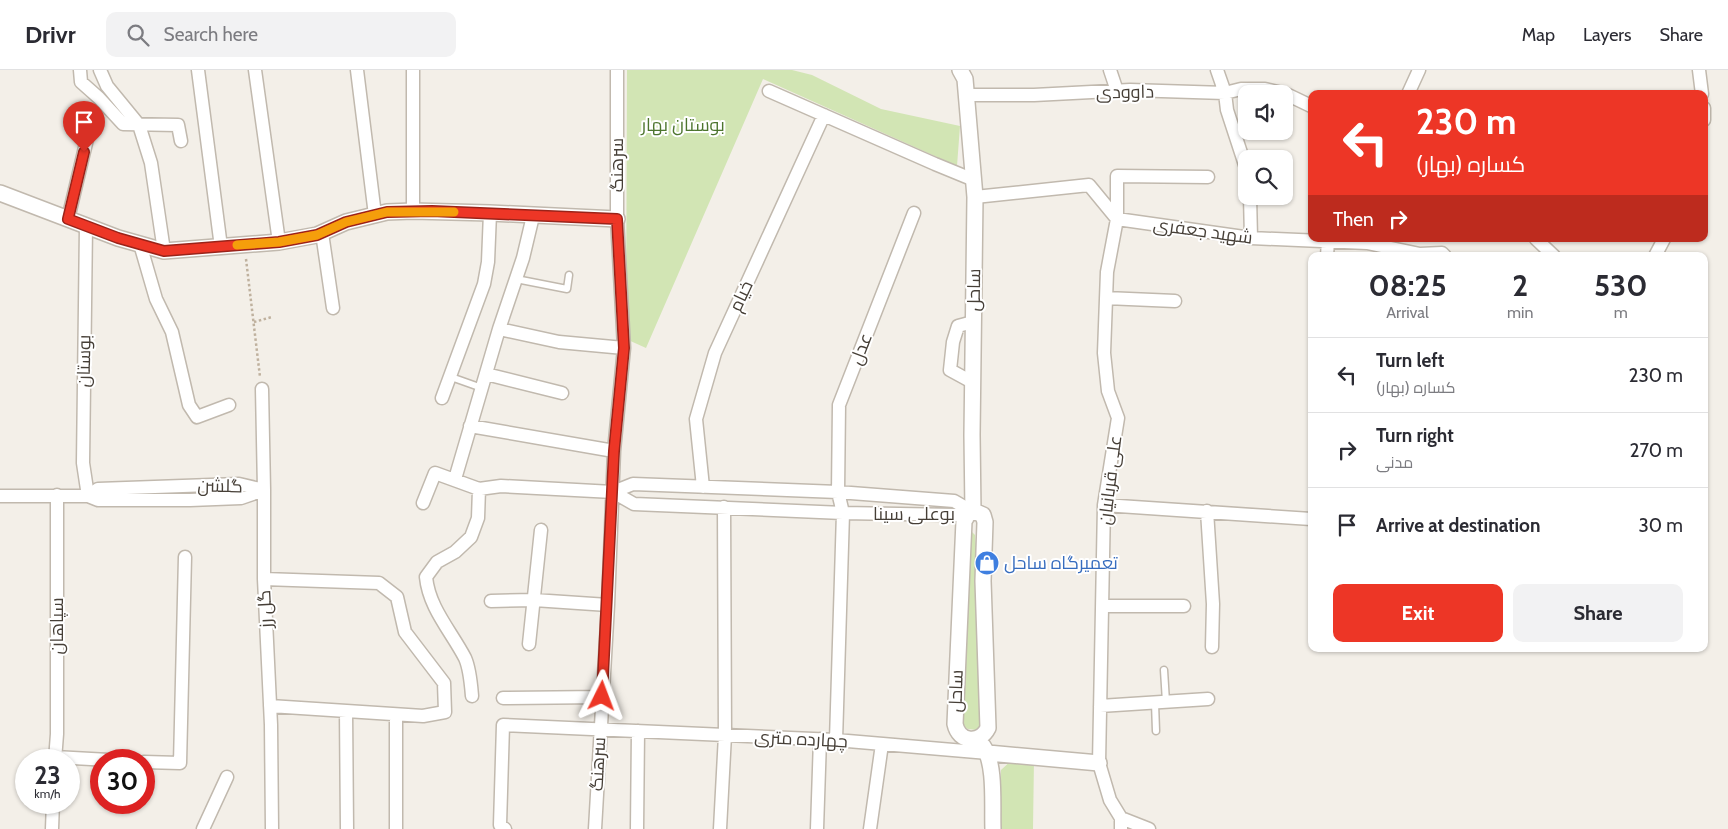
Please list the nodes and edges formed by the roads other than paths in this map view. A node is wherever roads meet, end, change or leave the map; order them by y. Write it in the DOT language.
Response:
graph roads {
  1 [pos="80,70"];
  2 [pos="100,70"];
  3 [pos="198,70"];
  4 [pos="255,70"];
  5 [pos="357,70"];
  6 [pos="413,70"];
  7 [pos="617,70"];
  8 [pos="960,70"];
  9 [pos="1110,70"];
  10 [pos="1217,70"];
  11 [pos="1419,70"];
  12 [pos="1699,70"];
  13 [pos="1410,90"];
  14 [pos="1702,90"];
  15 [pos="769,91"];
  16 [pos="1116,91"];
  17 [pos="1225,93"];
  18 [pos="966,95"];
  19 [pos="1308,105"];
  20 [pos="824,115"];
  21 [pos="92,118"];
  22 [pos="139,125"];
  23 [pos="181,141"];
  24 [pos="1240,150"];
  25 [pos="1208,178"];
  26 [pos="974,180"];
  27 [pos="0,194"];
  28 [pos="975,197"];
  29 [pos="1250,205"];
  30 [pos="413,211"];
  31 [pos="490,213"];
  32 [pos="914,213"];
  33 [pos="374,215"];
  34 [pos="532,216"];
  35 [pos="68,219"];
  36 [pos="617,219"];
  37 [pos="1117,219"];
  38 [pos="86,226"];
  39 [pos="322,233"];
  40 [pos="1251,238"];
  41 [pos="1308,240"];
  42 [pos="279,242"];
  43 [pos="1371,242"];
  44 [pos="1539,242"];
  45 [pos="140,244"];
  46 [pos="220,247"];
  47 [pos="164,251"];
  48 [pos="1412,252"];
  49 [pos="1550,252"];
  50 [pos="569,275"];
  51 [pos="516,278"];
  52 [pos="1106,298"];
  53 [pos="1175,301"];
  54 [pos="333,308"];
  55 [pos="973,322"];
  56 [pos="500,328"];
  57 [pos="624,348"];
  58 [pos="486,374"];
  59 [pos="451,377"];
  60 [pos="972,382"];
  61 [pos="482,388"];
  62 [pos="262,389"];
  63 [pos="562,393"];
  64 [pos="442,398"];
  65 [pos="228,405"];
  66 [pos="470,426"];
  67 [pos="614,451"];
  68 [pos="455,479"];
  69 [pos="703,487"];
  70 [pos="479,489"];
  71 [pos="264,490"];
  72 [pos="613,492"];
  73 [pos="838,492"];
  74 [pos="57,495"];
  75 [pos="0,496"];
  76 [pos="88,496"];
  77 [pos="423,503"];
  78 [pos="1104,505"];
  79 [pos="724,507"];
  80 [pos="972,512"];
  81 [pos="1207,512"];
  82 [pos="843,513"];
  83 [pos="1308,520"];
  84 [pos="541,530"];
  85 [pos="184,557"];
  86 [pos="264,579"];
  87 [pos="534,600"];
  88 [pos="491,601"];
  89 [pos="608,605"];
  90 [pos="1102,606"];
  91 [pos="1184,606"];
  92 [pos="529,644"];
  93 [pos="1212,647"];
  94 [pos="1164,670"];
  95 [pos="472,696"];
  96 [pos="602,696"];
  97 [pos="504,698"];
  98 [pos="1208,699"];
  99 [pos="1161,702"];
  100 [pos="270,706"];
  101 [pos="1100,706"];
  102 [pos="346,711"];
  103 [pos="396,715"];
  104 [pos="600,729"];
  105 [pos="638,731"];
  106 [pos="1156,731"];
  107 [pos="725,735"];
  108 [pos="820,739"];
  109 [pos="978,739"];
  110 [pos="836,740"];
  111 [pos="882,744"];
  112 [pos="56,749"];
  113 [pos="988,753"];
  114 [pos="155,763"];
  115 [pos="1099,763"];
  116 [pos="227,777"];
  117 [pos="53,814"];
  118 [pos="1121,823"];
  119 [pos="52,829"];
  120 [pos="203,829"];
  121 [pos="272,829"];
  122 [pos="348,829"];
  123 [pos="396,829"];
  124 [pos="505,829"];
  125 [pos="595,829"];
  126 [pos="636,829"];
  127 [pos="720,829"];
  128 [pos="817,829"];
  129 [pos="870,829"];
  130 [pos="993,829"];
  131 [pos="1149,829"];
  1 -- 22 [label="street"];
  2 -- 22 [label="street"];
  3 -- 46 [label="street"];
  4 -- 42 [label="street"];
  5 -- 33 [label="street"];
  6 -- 30 [label="street"];
  7 -- 36 [label="street, سرهنگ"];
  8 -- 18 [label="street, ساحل"];
  9 -- 16 [label="street"];
  10 -- 17 [label="street"];
  11 -- 13 [label="street"];
  12 -- 14 [label="street"];
  15 -- 20 [label="street"];
  16 -- 17 [label="street, داوودی"];
  16 -- 18 [label="street, داوودی"];
  17 -- 19 [label="street, داوودی"];
  17 -- 24 [label="street"];
  18 -- 26 [label="street, ساحل"];
  20 -- 26 [label="street"];
  20 -- 69 [label="street, خیام"];
  21 -- 35 [label="street"];
  22 -- 23 [label="street"];
  22 -- 47 [label="street"];
  25 -- 37 [label="street, علی قربانیان"];
  26 -- 28 [label="street, ساحل"];
  27 -- 35 [label="street"];
  28 -- 37 [label="street"];
  28 -- 55 [label="street, ساحل"];
  29 -- 40 [label="street"];
  30 -- 31 [label="street"];
  30 -- 33 [label="street"];
  31 -- 34 [label="street"];
  31 -- 59 [label="street"];
  32 -- 73 [label="street, عدل"];
  33 -- 39 [label="street"];
  34 -- 36 [label="street"];
  34 -- 51 [label="street"];
  35 -- 38 [label="street"];
  36 -- 57 [label="street, سرهنگ"];
  37 -- 40 [label="street, شهید جعفری"];
  37 -- 52 [label="street, علی قربانیان"];
  38 -- 45 [label="street"];
  38 -- 76 [label="street, بوستان"];
  39 -- 42 [label="street"];
  39 -- 54 [label="street"];
  40 -- 41 [label="street, شهید جعفری"];
  42 -- 46 [label="street"];
  43 -- 48 [label="street, شهید جعفری"];
  44 -- 49 [label="street"];
  45 -- 47 [label="street"];
  45 -- 65 [label="street"];
  46 -- 47 [label="street"];
  50 -- 51 [label="lane"];
  51 -- 56 [label="street"];
  52 -- 53 [label="street"];
  52 -- 78 [label="street, علی قربانیان"];
  55 -- 60 [label="street, ساحل"];
  55 -- 60 [label="street"];
  56 -- 57 [label="street"];
  56 -- 58 [label="street"];
  57 -- 67 [label="street, سرهنگ"];
  58 -- 61 [label="street"];
  58 -- 63 [label="street"];
  59 -- 61 [label="lane"];
  59 -- 64 [label="street"];
  60 -- 80 [label="street, ساحل"];
  61 -- 66 [label="street"];
  62 -- 71 [label="street, گل رز"];
  66 -- 67 [label="street"];
  66 -- 68 [label="street"];
  67 -- 72 [label="street, سرهنگ"];
  68 -- 70 [label="street, بوعلی سینا"];
  68 -- 77 [label="street, بوعلی سینا"];
  69 -- 72 [label="street, بوعلی سینا"];
  69 -- 73 [label="street, بوعلی سینا"];
  70 -- 72 [label="street, بوعلی سینا"];
  70 -- 95 [label="street"];
  71 -- 76 [label="street, گلشن"];
  71 -- 86 [label="street, گل رز"];
  72 -- 79 [label="street, بوعلی سینا"];
  72 -- 89 [label="street, سرهنگ"];
  73 -- 80 [label="street, بوعلی سینا"];
  73 -- 82 [label="street, عدل"];
  74 -- 75 [label="street, گلشن"];
  74 -- 76 [label="street, گلشن"];
  74 -- 112 [label="street, سپاهان"];
  78 -- 81 [label="street"];
  78 -- 90 [label="street, علی قربانیان"];
  79 -- 82 [label="street, بوعلی سینا"];
  79 -- 107 [label="street"];
  80 -- 82 [label="street, بوعلی سینا"];
  80 -- 109 [label="street, ساحل"];
  80 -- 109 [label="street, ساحل"];
  81 -- 83 [label="street"];
  81 -- 93 [label="street"];
  82 -- 110 [label="street, عدل"];
  84 -- 87 [label="street"];
  85 -- 114 [label="street"];
  86 -- 100 [label="street, گل رز"];
  86 -- 103 [label="street"];
  87 -- 88 [label="street"];
  87 -- 89 [label="street"];
  87 -- 92 [label="street"];
  89 -- 96 [label="street, سرهنگ"];
  90 -- 91 [label="street"];
  90 -- 101 [label="street, علی قربانیان"];
  94 -- 99 [label="lane"];
  96 -- 97 [label="street"];
  96 -- 104 [label="street, سرهنگ"];
  98 -- 99 [label="street"];
  99 -- 101 [label="street"];
  99 -- 106 [label="lane"];
  100 -- 102 [label="street"];
  100 -- 121 [label="street, گل رز"];
  101 -- 115 [label="street, علی قربانیان"];
  102 -- 103 [label="street"];
  102 -- 122 [label="street"];
  103 -- 123 [label="street"];
  104 -- 105 [label="street, چهارده متری"];
  104 -- 124 [label="street, چهارده متری"];
  104 -- 125 [label="street, سرهنگ"];
  105 -- 107 [label="street, چهارده متری"];
  105 -- 126 [label="street"];
  107 -- 108 [label="street, چهارده متری"];
  107 -- 127 [label="street"];
  108 -- 110 [label="street, چهارده متری"];
  108 -- 128 [label="street"];
  109 -- 113 [label="street"];
  110 -- 111 [label="street, چهارده متری"];
  111 -- 113 [label="street, چهارده متری"];
  111 -- 129 [label="street"];
  113 -- 115 [label="street, چهارده متری"];
  113 -- 130 [label="street"];
  115 -- 118 [label="street, علی قربانیان"];
  116 -- 120 [label="street"];
  117 -- 119 [label="street"];
  118 -- 131 [label="street"];
}
